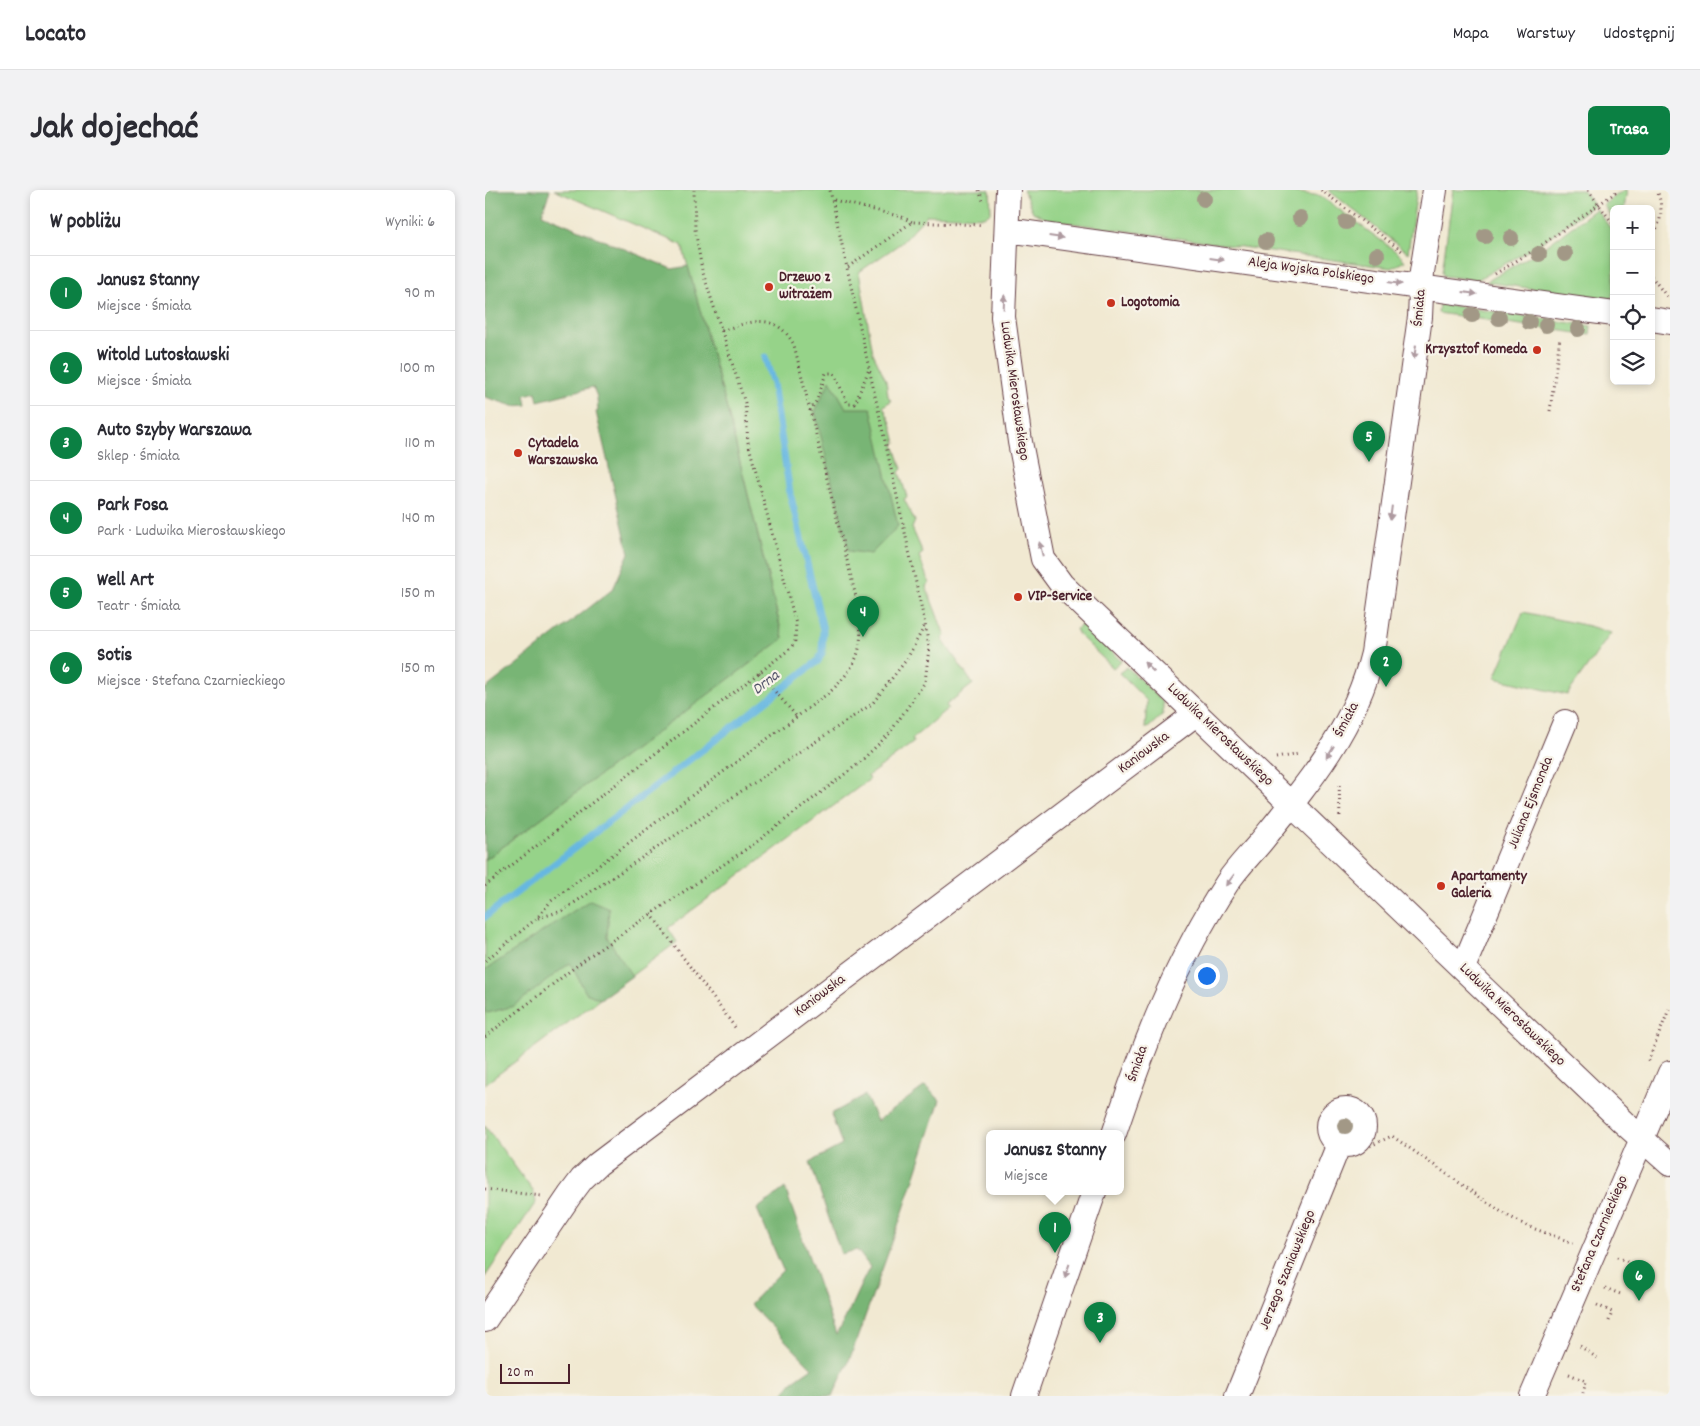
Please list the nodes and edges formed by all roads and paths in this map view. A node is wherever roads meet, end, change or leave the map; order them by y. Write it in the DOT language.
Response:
graph roads {
  1 [pos="694,190"];
  2 [pos="830,190"];
  3 [pos="1008,190"];
  4 [pos="1321,190"];
  5 [pos="1435,190"];
  6 [pos="1588,190"];
  7 [pos="1619,190"];
  8 [pos="1657,190"];
  9 [pos="834,200"];
  10 [pos="1598,205"];
  11 [pos="1610,221"];
  12 [pos="912,222"];
  13 [pos="1008,230"];
  14 [pos="1655,230"];
  15 [pos="1403,252"];
  16 [pos="848,267"];
  17 [pos="1655,281"];
  18 [pos="1422,286"];
  19 [pos="1475,294"];
  20 [pos="1670,301"];
  21 [pos="1610,313"];
  22 [pos="1655,320"];
  23 [pos="1670,322"];
  24 [pos="721,331"];
  25 [pos="1560,337"];
  26 [pos="870,369"];
  27 [pos="810,410"];
  28 [pos="1550,411"];
  29 [pos="925,624"];
  30 [pos="759,673"];
  31 [pos="1197,713"];
  32 [pos="797,717"];
  33 [pos="1565,722"];
  34 [pos="1292,804"];
  35 [pos="485,886"];
  36 [pos="651,914"];
  37 [pos="537,918"];
  38 [pos="485,961"];
  39 [pos="1463,968"];
  40 [pos="485,1037"];
  41 [pos="742,1037"];
  42 [pos="1670,1072"];
  43 [pos="1115,1130"];
  44 [pos="1641,1138"];
  45 [pos="1343,1145"];
  46 [pos="1670,1164"];
  47 [pos="485,1190"];
  48 [pos="1093,1195"];
  49 [pos="544,1197"];
  50 [pos="1593,1251"];
  51 [pos="1617,1258"];
  52 [pos="1635,1266"];
  53 [pos="1605,1288"];
  54 [pos="1623,1295"];
  55 [pos="1597,1306"];
  56 [pos="485,1320"];
  57 [pos="1612,1322"];
  58 [pos="1580,1346"];
  59 [pos="1597,1358"];
  60 [pos="1569,1374"];
  61 [pos="1583,1393"];
  62 [pos="1024,1396"];
  63 [pos="1237,1396"];
  64 [pos="1532,1396"];
  1 -- 24 [label="path"];
  2 -- 9 [label="path"];
  3 -- 13 [label="street, Ludwika Mierosławskiego"];
  4 -- 15 [label="path"];
  5 -- 18 [label="street, Śmiała"];
  6 -- 10 [label="path"];
  7 -- 10 [label="path"];
  8 -- 14 [label="path"];
  9 -- 12 [label="path"];
  9 -- 16 [label="path"];
  10 -- 11 [label="path"];
  10 -- 19 [label="path"];
  12 -- 13 [label="path"];
  12 -- 16 [label="path"];
  13 -- 18 [label="street, Aleja Wojska Polskiego, one-way"];
  31 -- 13 [label="street, Ludwika Mierosławskiego, one-way"];
  16 -- 26 [label="path"];
  17 -- 20 [label="path"];
  18 -- 19 [label="street, Aleja Wojska Polskiego, one-way"];
  18 -- 34 [label="street, Śmiała, one-way"];
  19 -- 21 [label="street, Aleja Wojska Polskiego"];
  22 -- 23 [label="street"];
  24 -- 27 [label="path"];
  24 -- 30 [label="path"];
  25 -- 28 [label="path"];
  26 -- 27 [label="path"];
  26 -- 29 [label="path"];
  27 -- 32 [label="path"];
  29 -- 36 [label="path"];
  29 -- 37 [label="path"];
  30 -- 32 [label="path"];
  30 -- 35 [label="path"];
  31 -- 34 [label="street, Ludwika Mierosławskiego"];
  31 -- 56 [label="street, Kaniowska"];
  32 -- 37 [label="path"];
  33 -- 39 [label="street, Juliana Ejsmonda"];
  34 -- 39 [label="street, Ludwika Mierosławskiego"];
  34 -- 43 [label="street, Śmiała, one-way"];
  36 -- 40 [label="path"];
  36 -- 41 [label="path"];
  37 -- 38 [label="path"];
  39 -- 44 [label="street, Ludwika Mierosławskiego"];
  42 -- 44 [label="street, Stefana Czarnieckiego"];
  44 -- 46 [label="street, Ludwika Mierosławskiego"];
  44 -- 50 [label="street, Stefana Czarnieckiego"];
  45 -- 50 [label="path"];
  45 -- 63 [label="street, Jerzego Szaniawskiego"];
  47 -- 49 [label="path"];
  48 -- 62 [label="street, one-way"];
  50 -- 64 [label="street, Stefana Czarnieckiego"];
  51 -- 52 [label="path"];
  53 -- 54 [label="path"];
  55 -- 57 [label="path"];
  58 -- 59 [label="path"];
  60 -- 61 [label="path"];
}
